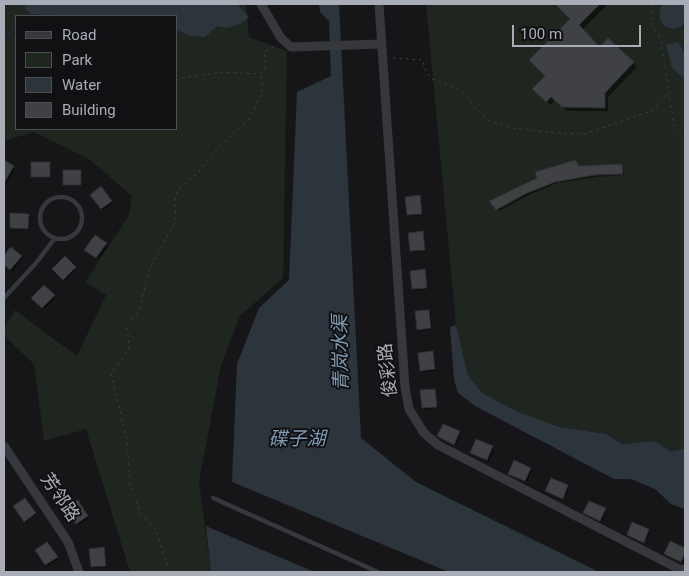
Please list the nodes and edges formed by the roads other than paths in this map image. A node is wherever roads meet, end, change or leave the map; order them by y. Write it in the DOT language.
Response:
graph roads {
  1 [pos="261,4"];
  2 [pos="379,4"];
  3 [pos="382,49"];
  4 [pos="55,238"];
  5 [pos="4,298"];
  6 [pos="4,446"];
  7 [pos="213,498"];
  8 [pos="685,570"];
  9 [pos="79,572"];
  10 [pos="378,572"];
  1 -- 3 [label="street"];
  2 -- 3 [label="street, 俊彩路"];
  3 -- 8 [label="street, 俊彩路"];
  4 -- 4 [label="lane"];
  4 -- 5 [label="lane"];
  6 -- 9 [label="street, 芳邻路"];
  7 -- 10 [label="lane"];
}
